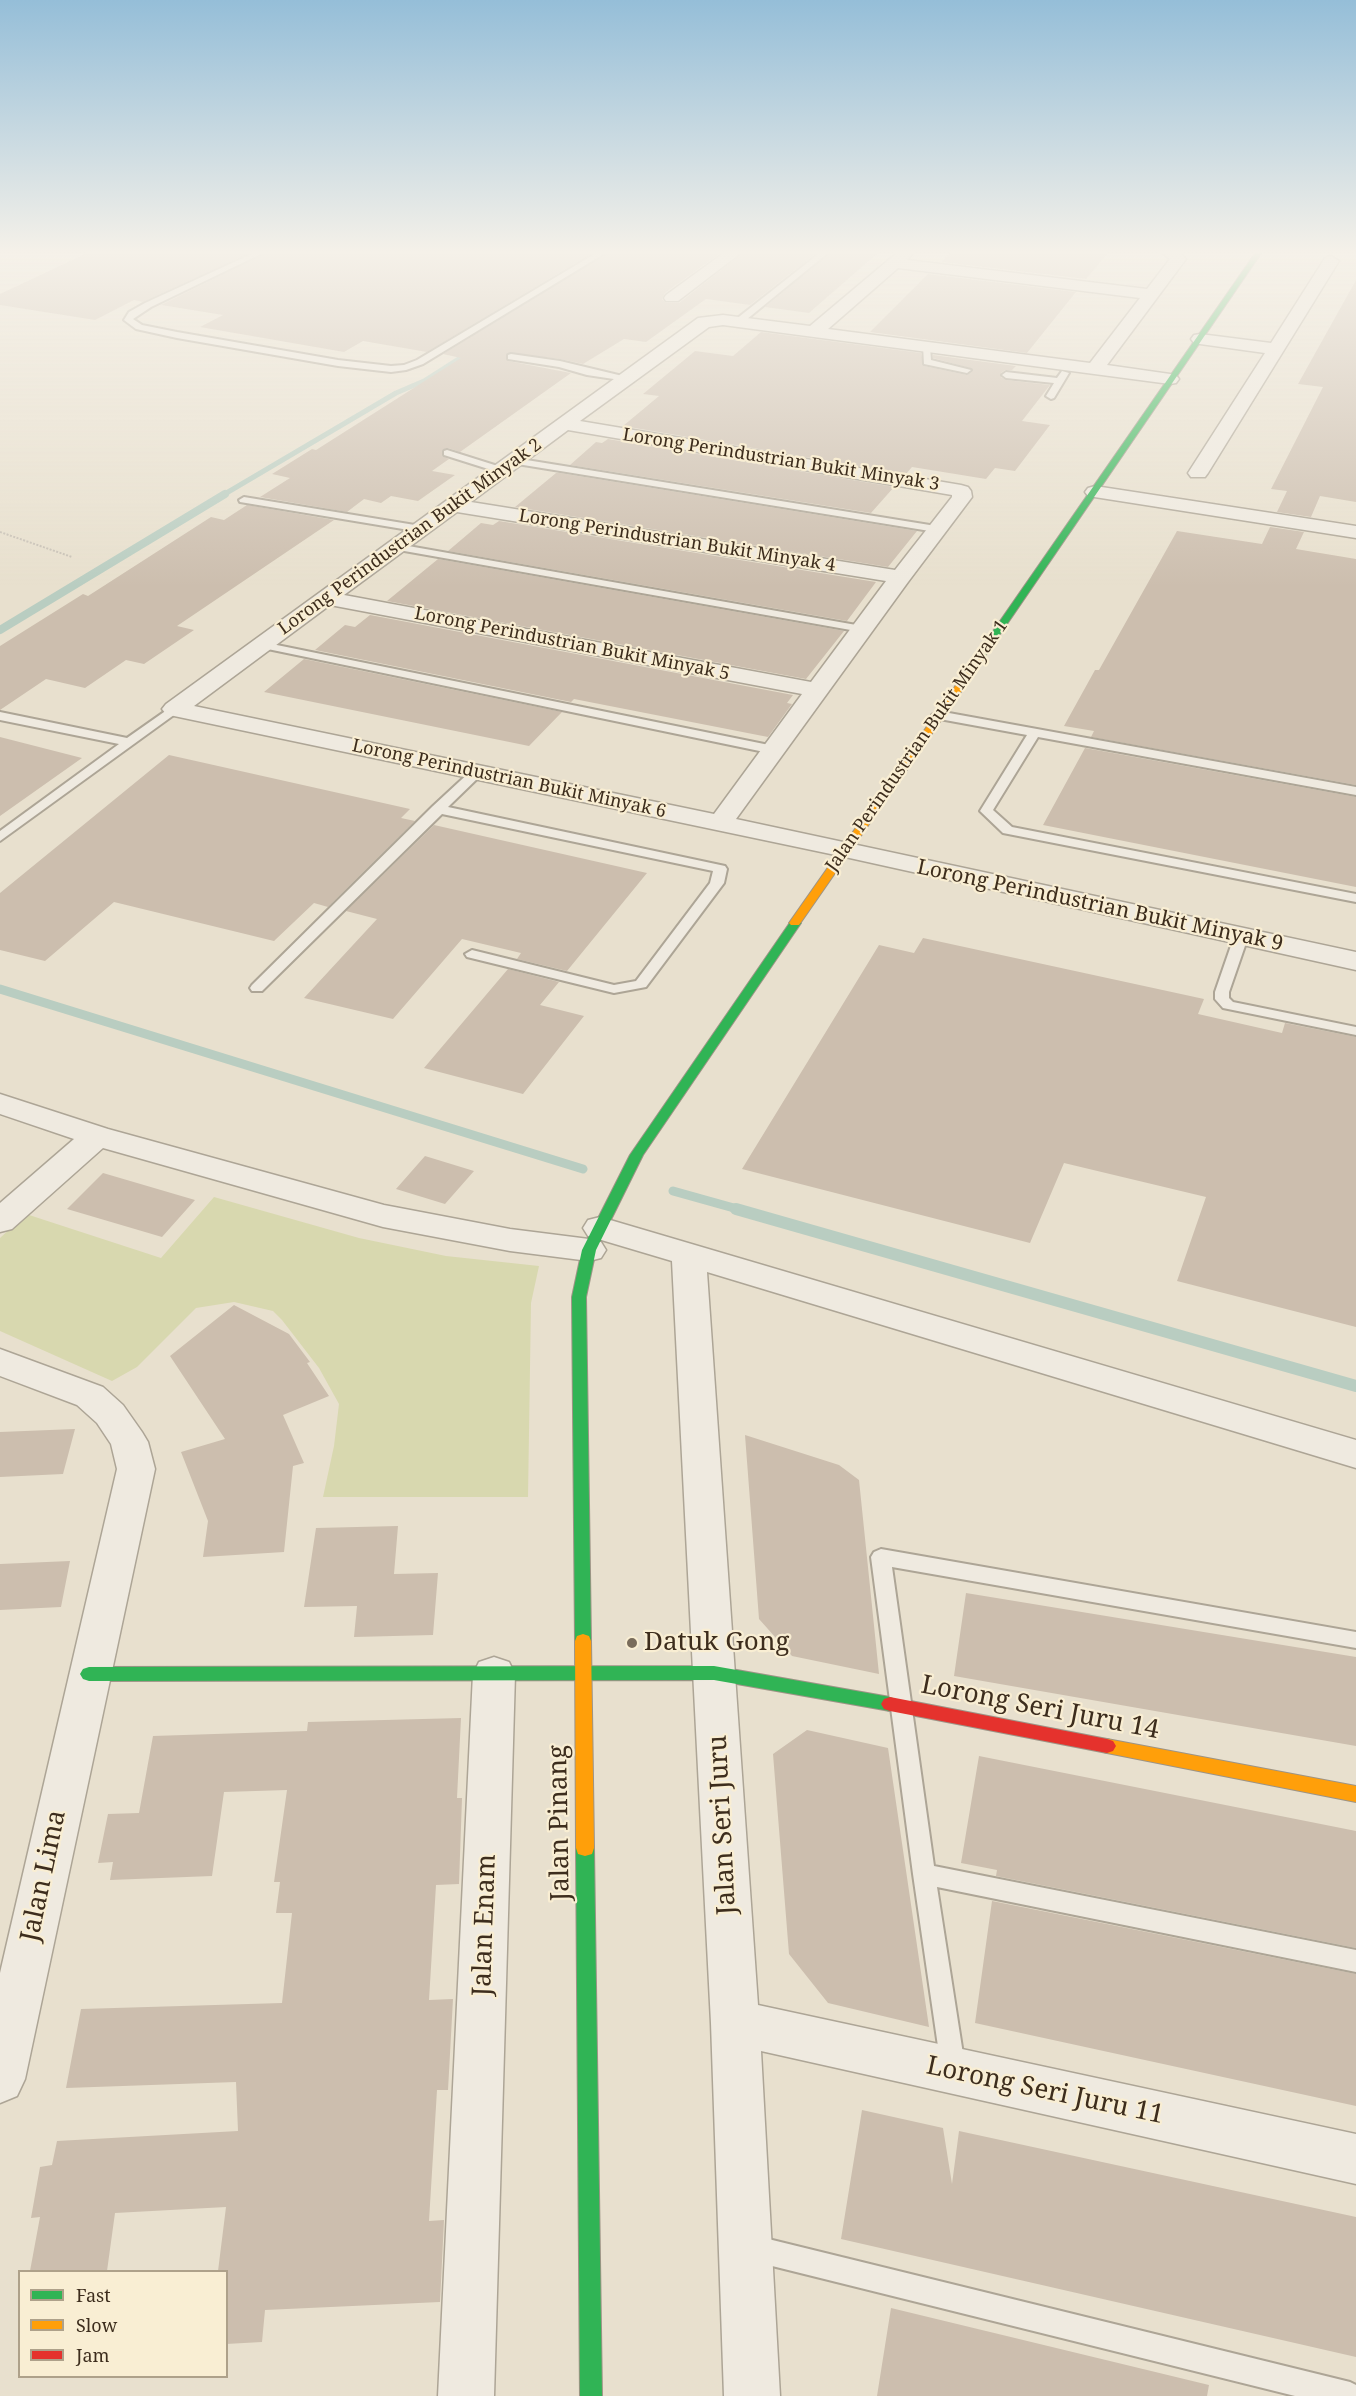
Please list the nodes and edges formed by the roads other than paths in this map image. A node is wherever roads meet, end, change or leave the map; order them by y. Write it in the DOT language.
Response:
graph roads {
  1 [pos="345,364"];
  2 [pos="415,364"];
  3 [pos="559,364"];
  4 [pos="647,364"];
  5 [pos="936,364"];
  6 [pos="1054,364"];
  7 [pos="1099,364"];
  8 [pos="1181,364"];
  9 [pos="1266,364"];
  10 [pos="1071,366"];
  11 [pos="1095,369"];
  12 [pos="967,370"];
  13 [pos="1006,375"];
  14 [pos="627,378"];
  15 [pos="1170,379"];
  16 [pos="1059,381"];
  17 [pos="1051,396"];
  18 [pos="564,424"];
  19 [pos="447,453"];
  20 [pos="508,465"];
  21 [pos="1198,473"];
  22 [pos="1095,492"];
  23 [pos="244,500"];
  24 [pos="454,505"];
  25 [pos="421,529"];
  26 [pos="936,529"];
  27 [pos="1356,532"];
  28 [pos="397,546"];
  29 [pos="900,577"];
  30 [pos="326,598"];
  31 [pos="862,629"];
  32 [pos="262,645"];
  33 [pos="818,690"];
  34 [pos="174,709"];
  35 [pos="938,715"];
  36 [pos="0,716"];
  37 [pos="1034,732"];
  38 [pos="130,742"];
  39 [pos="774,750"];
  40 [pos="477,772"];
  41 [pos="1356,791"];
  42 [pos="438,809"];
  43 [pos="720,823"];
  44 [pos="0,837"];
  45 [pos="845,849"];
  46 [pos="1356,898"];
  47 [pos="1241,937"];
  48 [pos="472,954"];
  49 [pos="1356,961"];
  50 [pos="257,988"];
  51 [pos="1356,1031"];
  52 [pos="0,1104"];
  53 [pos="96,1136"];
  54 [pos="0,1221"];
  55 [pos="595,1239"];
  56 [pos="689,1255"];
  57 [pos="0,1362"];
  58 [pos="1356,1454"];
  59 [pos="1356,1640"];
  60 [pos="714,1673"];
  61 [pos="89,1674"];
  62 [pos="494,1674"];
  63 [pos="582,1674"];
  64 [pos="901,1706"];
  65 [pos="1356,1794"];
  66 [pos="924,1874"];
  67 [pos="1356,1961"];
  68 [pos="735,2023"];
  69 [pos="954,2071"];
  70 [pos="0,2079"];
  71 [pos="1356,2159"];
  72 [pos="745,2247"];
  73 [pos="466,2396"];
  74 [pos="591,2396"];
  75 [pos="752,2396"];
  76 [pos="1350,2396"];
  1 -- 2 [label="lane"];
  3 -- 14 [label="lane"];
  4 -- 14 [label="street, Lorong Perindustrian Bukit Minyak 2"];
  5 -- 12 [label="lane"];
  6 -- 10 [label="street"];
  7 -- 11 [label="street"];
  8 -- 15 [label="street, Jalan Perindustrian Bukit Minyak 1"];
  9 -- 21 [label="street"];
  10 -- 11 [label="street"];
  10 -- 16 [label="lane"];
  11 -- 15 [label="street"];
  13 -- 16 [label="lane"];
  14 -- 18 [label="street, Lorong Perindustrian Bukit Minyak 2"];
  15 -- 22 [label="street, Jalan Perindustrian Bukit Minyak 1"];
  16 -- 17 [label="lane"];
  18 -- 20 [label="street, Lorong Perindustrian Bukit Minyak 2"];
  18 -- 26 [label="street, Lorong Perindustrian Bukit Minyak 3"];
  19 -- 20 [label="lane"];
  20 -- 24 [label="street, Lorong Perindustrian Bukit Minyak 2"];
  20 -- 26 [label="lane"];
  22 -- 27 [label="street"];
  22 -- 35 [label="street, Jalan Perindustrian Bukit Minyak 1"];
  23 -- 25 [label="lane"];
  24 -- 25 [label="street, Lorong Perindustrian Bukit Minyak 2"];
  24 -- 29 [label="street, Lorong Perindustrian Bukit Minyak 4"];
  25 -- 28 [label="street, Lorong Perindustrian Bukit Minyak 2"];
  26 -- 29 [label="street"];
  28 -- 30 [label="street, Lorong Perindustrian Bukit Minyak 2"];
  28 -- 31 [label="lane"];
  29 -- 31 [label="street"];
  30 -- 32 [label="street, Lorong Perindustrian Bukit Minyak 2"];
  30 -- 33 [label="street, Lorong Perindustrian Bukit Minyak 5"];
  31 -- 33 [label="street"];
  32 -- 34 [label="street, Lorong Perindustrian Bukit Minyak 2"];
  32 -- 39 [label="lane"];
  33 -- 39 [label="street"];
  34 -- 38 [label="lane"];
  34 -- 40 [label="street, Lorong Perindustrian Bukit Minyak 6"];
  35 -- 37 [label="lane"];
  35 -- 45 [label="street, Jalan Perindustrian Bukit Minyak 1"];
  36 -- 38 [label="lane"];
  37 -- 41 [label="lane"];
  37 -- 46 [label="lane"];
  38 -- 44 [label="lane"];
  39 -- 43 [label="street"];
  40 -- 42 [label="lane"];
  40 -- 43 [label="street, Lorong Perindustrian Bukit Minyak 6"];
  42 -- 48 [label="lane"];
  42 -- 50 [label="lane"];
  43 -- 45 [label="street, Lorong Perindustrian Bukit Minyak 6"];
  45 -- 47 [label="street, Lorong Perindustrian Bukit Minyak 9"];
  45 -- 55 [label="street, Jalan Perindustrian Bukit Minyak 1"];
  47 -- 49 [label="street, Lorong Perindustrian Bukit Minyak 9"];
  47 -- 51 [label="lane"];
  52 -- 53 [label="street"];
  53 -- 54 [label="street"];
  53 -- 55 [label="street"];
  55 -- 56 [label="street"];
  55 -- 63 [label="street, Jalan Pinang"];
  56 -- 58 [label="street"];
  56 -- 60 [label="street, Jalan Seri Juru"];
  57 -- 61 [label="street, Jalan Lima"];
  59 -- 64 [label="lane"];
  60 -- 63 [label="street"];
  60 -- 64 [label="street, Lorong Seri Juru 14"];
  60 -- 68 [label="street, Jalan Seri Juru"];
  61 -- 62 [label="street"];
  61 -- 70 [label="street, Jalan Lima"];
  62 -- 63 [label="street"];
  62 -- 73 [label="street, Jalan Enam"];
  63 -- 74 [label="street, Jalan Pinang"];
  64 -- 65 [label="street, Lorong Seri Juru 14"];
  64 -- 66 [label="lane"];
  66 -- 67 [label="lane"];
  66 -- 69 [label="lane"];
  68 -- 69 [label="street, Lorong Seri Juru 11"];
  68 -- 72 [label="street, Jalan Seri Juru"];
  69 -- 71 [label="street, Lorong Seri Juru 11"];
  72 -- 75 [label="street, Jalan Seri Juru"];
  72 -- 76 [label="lane"];
}
